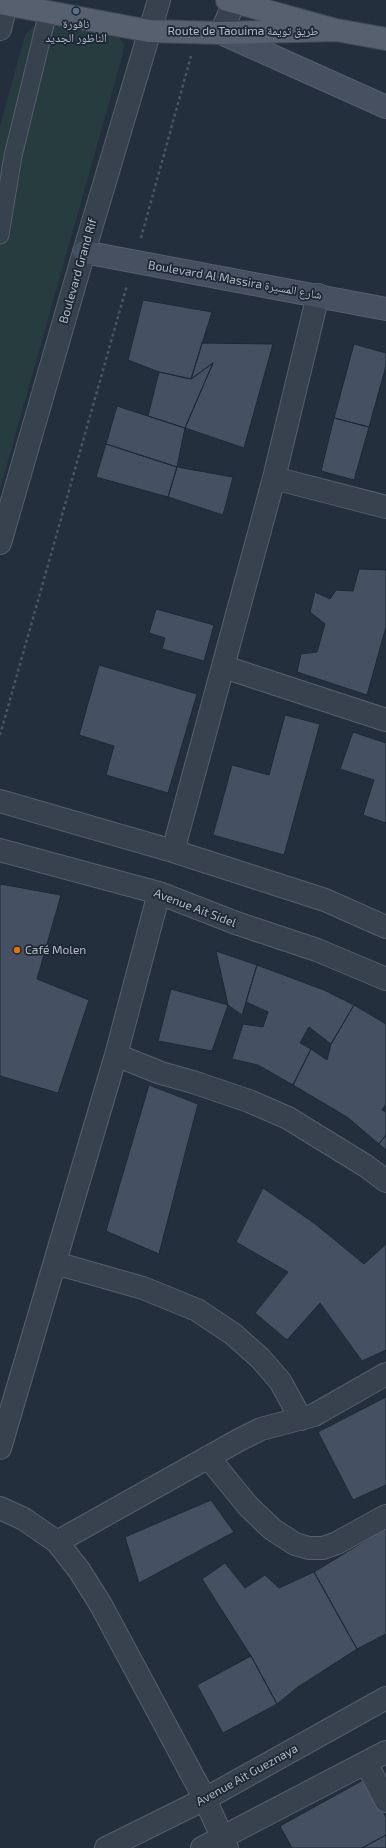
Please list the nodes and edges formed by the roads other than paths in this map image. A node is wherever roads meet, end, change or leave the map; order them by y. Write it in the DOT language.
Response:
graph roads {
  1 [pos="159,0"];
  2 [pos="232,0"];
  3 [pos="4,3"];
  4 [pos="48,12"];
  5 [pos="0,29"];
  6 [pos="336,30"];
  7 [pos="149,31"];
  8 [pos="221,33"];
  9 [pos="386,39"];
  10 [pos="386,107"];
  11 [pos="0,235"];
  12 [pos="84,252"];
  13 [pos="318,295"];
  14 [pos="386,309"];
  15 [pos="274,478"];
  16 [pos="386,507"];
  17 [pos="0,543"];
  18 [pos="224,667"];
  19 [pos="386,720"];
  20 [pos="0,801"];
  21 [pos="0,850"];
  22 [pos="173,851"];
  23 [pos="158,893"];
  24 [pos="386,927"];
  25 [pos="386,979"];
  26 [pos="116,1055"];
  27 [pos="386,1181"];
  28 [pos="55,1263"];
  29 [pos="386,1374"];
  30 [pos="301,1420"];
  31 [pos="0,1448"];
  32 [pos="208,1456"];
  33 [pos="0,1508"];
  34 [pos="386,1516"];
  35 [pos="57,1542"];
  36 [pos="386,1698"];
  37 [pos="386,1752"];
  38 [pos="366,1763"];
  39 [pos="205,1800"];
  40 [pos="386,1801"];
  41 [pos="225,1843"];
  42 [pos="106,1848"];
  43 [pos="202,1848"];
  1 -- 7 [label="street, Boulevard Grand Rif"];
  2 -- 6 [label="main road, Route de Taouima طريق تويمة"];
  2 -- 8 [label="street"];
  3 -- 4 [label="main road, Route de Taouima طريق تويمة"];
  3 -- 5 [label="street"];
  4 -- 7 [label="main road, Route de Taouima طريق تويمة"];
  4 -- 11 [label="street"];
  6 -- 8 [label="main road, Route de Taouima طريق تويمة"];
  6 -- 9 [label="main road, Route de Taouima طريق تويمة"];
  7 -- 8 [label="main road, Route de Taouima طريق تويمة"];
  7 -- 12 [label="street, Boulevard Grand Rif"];
  8 -- 10 [label="main road"];
  12 -- 13 [label="main road, Boulevard Al Massira شارع المسيرة"];
  12 -- 17 [label="street, Boulevard Grand Rif"];
  13 -- 14 [label="main road, Boulevard Al Massira شارع المسيرة"];
  13 -- 15 [label="street"];
  15 -- 16 [label="street"];
  15 -- 18 [label="street"];
  18 -- 19 [label="street"];
  18 -- 22 [label="street"];
  20 -- 22 [label="street"];
  21 -- 23 [label="street, Avenue Ait Sidel"];
  22 -- 24 [label="street"];
  23 -- 25 [label="street, Avenue Ait Sidel"];
  23 -- 26 [label="street"];
  26 -- 27 [label="street"];
  26 -- 28 [label="street"];
  28 -- 30 [label="street"];
  28 -- 31 [label="street"];
  29 -- 30 [label="street"];
  30 -- 32 [label="street"];
  32 -- 34 [label="street"];
  32 -- 35 [label="street"];
  33 -- 35 [label="street"];
  35 -- 39 [label="street"];
  36 -- 39 [label="street, Avenue Ait Gueznaya"];
  37 -- 38 [label="street"];
  38 -- 40 [label="street"];
  38 -- 41 [label="street"];
  39 -- 41 [label="street"];
  39 -- 42 [label="street, Avenue Ait Gueznaya"];
  41 -- 43 [label="street"];
}
